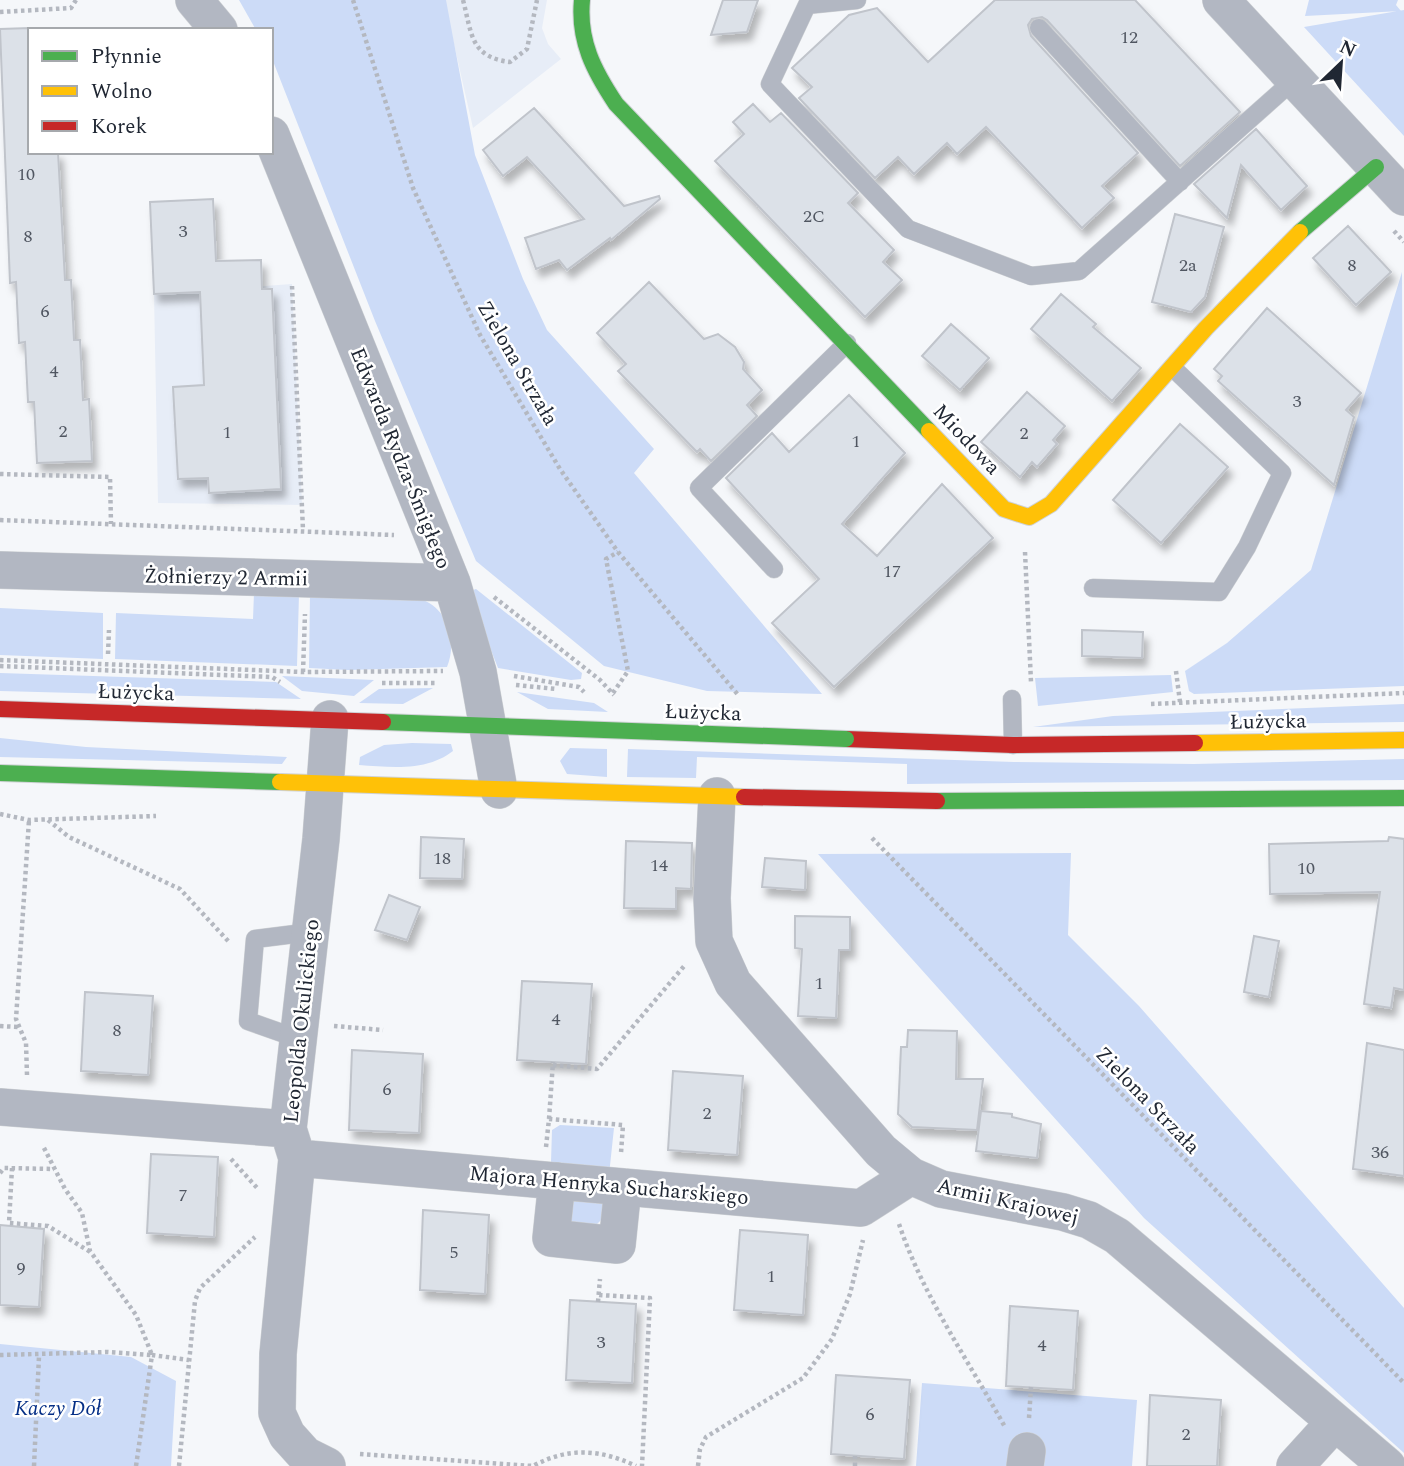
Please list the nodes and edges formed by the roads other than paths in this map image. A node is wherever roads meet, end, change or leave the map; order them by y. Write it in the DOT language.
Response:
graph roads {
  1 [pos="194,0"];
  2 [pos="582,0"];
  3 [pos="857,0"];
  4 [pos="1221,0"];
  5 [pos="806,3"];
  6 [pos="217,28"];
  7 [pos="1039,28"];
  8 [pos="1295,79"];
  9 [pos="273,141"];
  10 [pos="1376,167"];
  11 [pos="1180,182"];
  12 [pos="1404,197"];
  13 [pos="847,343"];
  14 [pos="1173,368"];
  15 [pos="774,569"];
  16 [pos="0,570"];
  17 [pos="468,585"];
  18 [pos="1093,588"];
  19 [pos="1012,699"];
  20 [pos="0,709"];
  21 [pos="330,719"];
  22 [pos="489,727"];
  23 [pos="1404,740"];
  24 [pos="1013,745"];
  25 [pos="0,773"];
  26 [pos="325,783"];
  27 [pos="499,790"];
  28 [pos="730,796"];
  29 [pos="1404,798"];
  30 [pos="310,932"];
  31 [pos="312,1032"];
  32 [pos="12,1108"];
  33 [pos="293,1143"];
  34 [pos="911,1176"];
  35 [pos="551,1180"];
  36 [pos="620,1186"];
  37 [pos="1335,1422"];
  38 [pos="338,1458"];
  39 [pos="1296,1466"];
  40 [pos="1387,1466"];
  1 -- 6 [label="street"];
  2 -- 13 [label="main road, Miodowa"];
  3 -- 5 [label="lane"];
  4 -- 8 [label="street"];
  5 -- 11 [label="lane"];
  7 -- 11 [label="lane"];
  8 -- 10 [label="street"];
  8 -- 11 [label="lane"];
  9 -- 17 [label="street, Edwarda Rydza-Śmigłego"];
  10 -- 12 [label="street"];
  10 -- 14 [label="main road"];
  13 -- 14 [label="main road, Miodowa"];
  13 -- 15 [label="lane"];
  14 -- 18 [label="lane"];
  16 -- 17 [label="street, Żołnierzy 2 Armii"];
  17 -- 22 [label="street, Edwarda Rydza-Śmigłego"];
  19 -- 24 [label="lane"];
  20 -- 21 [label="main road, Łużycka"];
  21 -- 22 [label="main road, Łużycka"];
  21 -- 26 [label="street, Leopolda Okulickiego"];
  22 -- 24 [label="main road, Łużycka, bridge"];
  22 -- 27 [label="street, Edwarda Rydza-Śmigłego"];
  23 -- 24 [label="main road, Łużycka"];
  25 -- 26 [label="main road"];
  26 -- 27 [label="main road"];
  26 -- 30 [label="street, Leopolda Okulickiego"];
  27 -- 28 [label="main road"];
  28 -- 29 [label="main road, bridge"];
  28 -- 34 [label="street, Armii Krajowej"];
  30 -- 31 [label="street, Leopolda Okulickiego"];
  30 -- 31 [label="lane"];
  31 -- 33 [label="street, Leopolda Okulickiego"];
  32 -- 33 [label="street, Majora Henryka Sucharskiego"];
  33 -- 35 [label="street, Majora Henryka Sucharskiego"];
  33 -- 38 [label="street, Leopolda Okulickiego"];
  34 -- 36 [label="street, Majora Henryka Sucharskiego"];
  34 -- 37 [label="street, Armii Krajowej"];
  35 -- 36 [label="street, Majora Henryka Sucharskiego"];
  35 -- 36 [label="street"];
  37 -- 39 [label="street"];
  37 -- 40 [label="street, Armii Krajowej"];
}
